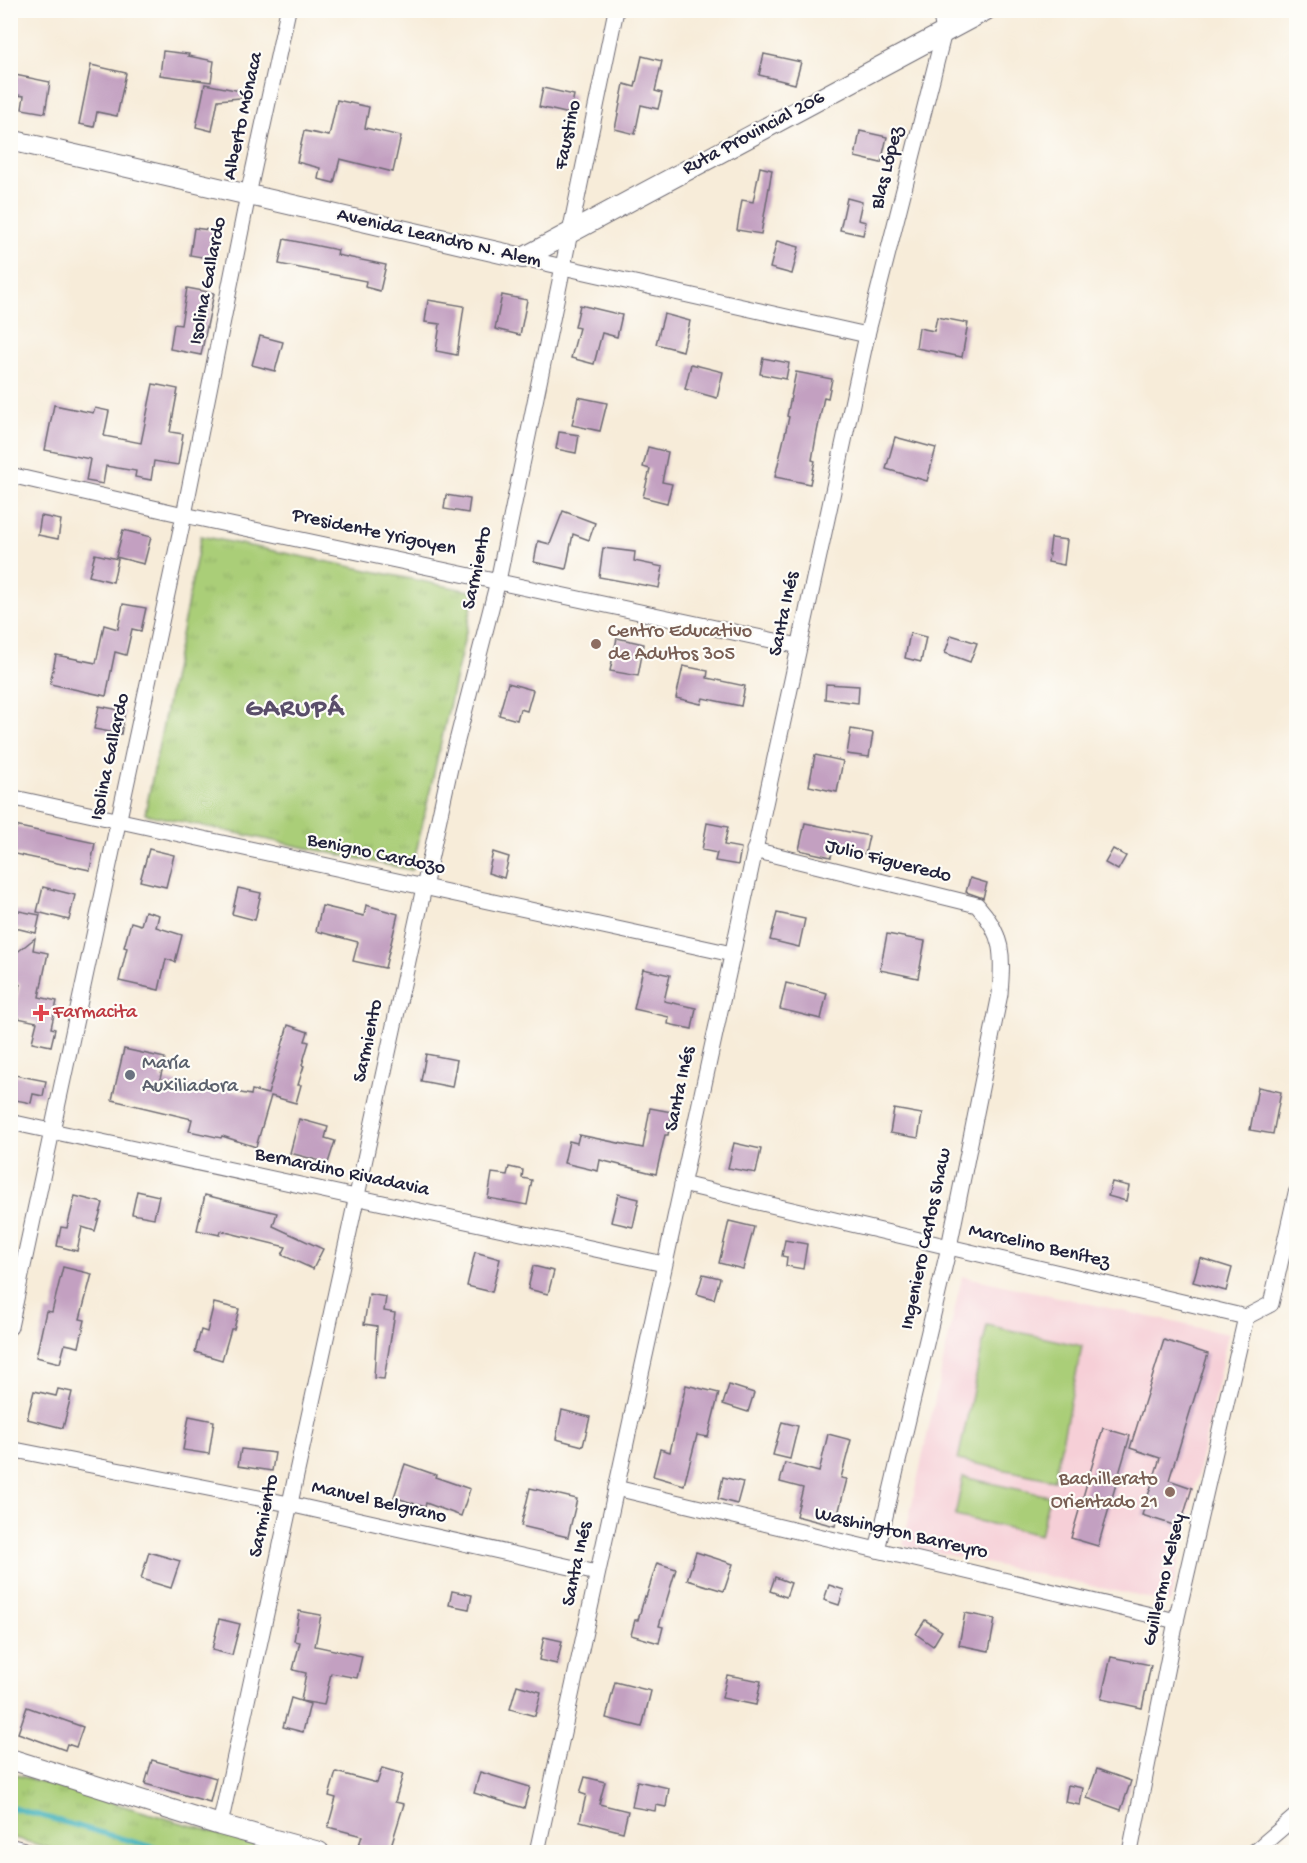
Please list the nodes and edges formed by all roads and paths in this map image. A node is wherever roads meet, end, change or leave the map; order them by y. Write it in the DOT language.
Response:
graph roads {
  1 [pos="288,10"];
  2 [pos="616,10"];
  3 [pos="940,10"];
  4 [pos="986,10"];
  5 [pos="945,32"];
  6 [pos="10,140"];
  7 [pos="248,195"];
  8 [pos="570,232"];
  9 [pos="523,258"];
  10 [pos="562,267"];
  11 [pos="867,335"];
  12 [pos="10,475"];
  13 [pos="184,515"];
  14 [pos="498,581"];
  15 [pos="799,646"];
  16 [pos="10,797"];
  17 [pos="118,821"];
  18 [pos="754,850"];
  19 [pos="424,886"];
  20 [pos="998,936"];
  21 [pos="732,954"];
  22 [pos="10,1122"];
  23 [pos="53,1131"];
  24 [pos="682,1184"];
  25 [pos="1296,1193"];
  26 [pos="356,1197"];
  27 [pos="949,1247"];
  28 [pos="664,1264"];
  29 [pos="1246,1317"];
  30 [pos="10,1327"];
  31 [pos="10,1449"];
  32 [pos="616,1488"];
  33 [pos="289,1504"];
  34 [pos="877,1550"];
  35 [pos="597,1573"];
  36 [pos="1176,1621"];
  37 [pos="10,1759"];
  38 [pos="1296,1816"];
  39 [pos="220,1825"];
  40 [pos="1271,1847"];
  41 [pos="10,1849"];
  42 [pos="22,1852"];
  43 [pos="318,1852"];
  44 [pos="537,1852"];
  45 [pos="1130,1852"];
  46 [pos="1254,1852"];
  1 -- 7 [label="street, Alberto Mónaca"];
  2 -- 8 [label="street, Faustino"];
  3 -- 5 [label="street, Blas López"];
  4 -- 5 [label="main road, Ruta Provincial 206"];
  5 -- 8 [label="main road, Ruta Provincial 206"];
  5 -- 11 [label="street, Blas López"];
  6 -- 7 [label="main road, Avenida Leandro N. Alem"];
  7 -- 9 [label="main road, Avenida Leandro N. Alem"];
  7 -- 13 [label="street, Isolina Gallardo"];
  8 -- 9 [label="main road, Ruta Provincial 206"];
  8 -- 10 [label="street, Faustino"];
  9 -- 10 [label="street, Avenida Leandro N. Alem"];
  10 -- 11 [label="street, Avenida Leandro N. Alem"];
  10 -- 14 [label="street, Sarmiento"];
  11 -- 15 [label="street, Santa Inés"];
  12 -- 13 [label="street, Presidente Yrigoyen"];
  13 -- 14 [label="street, Presidente Yrigoyen"];
  13 -- 17 [label="street, Isolina Gallardo"];
  14 -- 15 [label="street, Presidente Yrigoyen"];
  14 -- 19 [label="street, Sarmiento"];
  15 -- 18 [label="street, Santa Inés"];
  16 -- 17 [label="street, Benigno Cardozo"];
  17 -- 19 [label="street, Benigno Cardozo"];
  17 -- 23 [label="street, Isolina Gallardo"];
  18 -- 20 [label="street, Julio Figueredo"];
  18 -- 21 [label="street, Santa Inés"];
  19 -- 21 [label="street, Benigno Cardozo"];
  19 -- 26 [label="street, Sarmiento"];
  20 -- 27 [label="street, Ingeniero Carlos Shaw"];
  21 -- 24 [label="street, Santa Inés"];
  22 -- 23 [label="street, Bernardino Rivadavia"];
  23 -- 26 [label="street, Bernardino Rivadavia"];
  23 -- 30 [label="street, Isolina Gallardo"];
  24 -- 27 [label="street, Marcelino Benítez"];
  24 -- 28 [label="street, Santa Inés"];
  25 -- 29 [label="street"];
  26 -- 28 [label="street, Bernardino Rivadavia"];
  26 -- 33 [label="street, Sarmiento"];
  27 -- 29 [label="street, Marcelino Benítez"];
  27 -- 34 [label="street, Ingeniero Carlos Shaw"];
  28 -- 32 [label="street, Santa Inés"];
  29 -- 36 [label="street, Guillermo Kelsey"];
  31 -- 33 [label="street, Manuel Belgrano"];
  32 -- 34 [label="street, Washington Barreyro"];
  32 -- 35 [label="street, Santa Inés"];
  33 -- 35 [label="street, Manuel Belgrano"];
  33 -- 39 [label="street, Sarmiento"];
  34 -- 36 [label="street, Washington Barreyro"];
  35 -- 44 [label="street, Santa Inés"];
  36 -- 45 [label="street, Guillermo Kelsey"];
  37 -- 39 [label="main road"];
  38 -- 40 [label="street"];
  39 -- 43 [label="main road"];
  40 -- 46 [label="street"];
  41 -- 42 [label="main road"];
}
